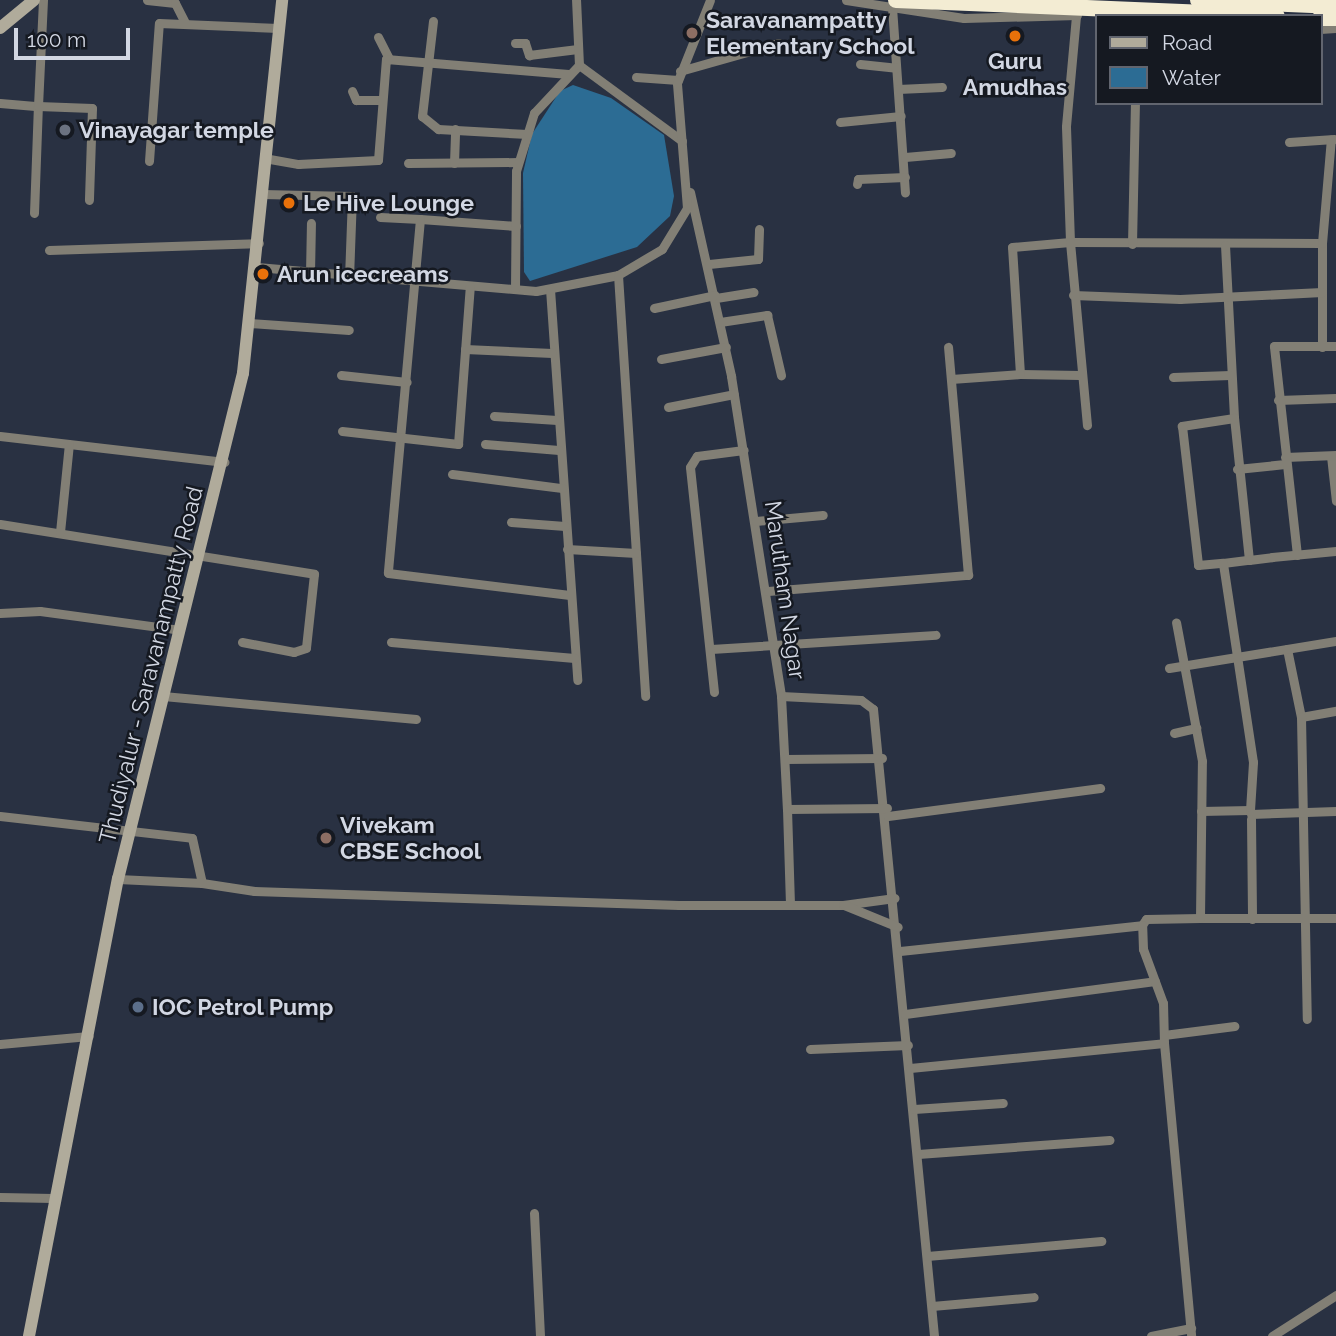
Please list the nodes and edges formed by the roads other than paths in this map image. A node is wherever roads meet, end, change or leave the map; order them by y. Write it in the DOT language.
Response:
graph roads {
  1 [pos="34,0"];
  2 [pos="43,0"];
  3 [pos="147,0"];
  4 [pos="282,0"];
  5 [pos="576,0"];
  6 [pos="710,0"];
  7 [pos="845,0"];
  8 [pos="1198,0"];
  9 [pos="894,4"];
  10 [pos="1336,6"];
  11 [pos="1076,7"];
  12 [pos="1232,14"];
  13 [pos="1094,15"];
  14 [pos="433,21"];
  15 [pos="185,23"];
  16 [pos="0,28"];
  17 [pos="278,28"];
  18 [pos="378,37"];
  19 [pos="515,44"];
  20 [pos="578,49"];
  21 [pos="799,50"];
  22 [pos="389,59"];
  23 [pos="429,64"];
  24 [pos="860,64"];
  25 [pos="579,65"];
  26 [pos="896,68"];
  27 [pos="568,74"];
  28 [pos="679,76"];
  29 [pos="636,77"];
  30 [pos="942,87"];
  31 [pos="898,89"];
  32 [pos="352,91"];
  33 [pos="382,100"];
  34 [pos="0,103"];
  35 [pos="1135,105"];
  36 [pos="38,106"];
  37 [pos="901,116"];
  38 [pos="840,122"];
  39 [pos="455,129"];
  40 [pos="527,134"];
  41 [pos="1334,139"];
  42 [pos="682,141"];
  43 [pos="1289,142"];
  44 [pos="951,153"];
  45 [pos="905,157"];
  46 [pos="264,158"];
  47 [pos="149,161"];
  48 [pos="518,162"];
  49 [pos="408,163"];
  50 [pos="454,163"];
  51 [pos="905,177"];
  52 [pos="857,184"];
  53 [pos="690,192"];
  54 [pos="905,193"];
  55 [pos="262,194"];
  56 [pos="89,200"];
  57 [pos="34,213"];
  58 [pos="380,217"];
  59 [pos="420,219"];
  60 [pos="311,223"];
  61 [pos="516,226"];
  62 [pos="759,229"];
  63 [pos="1070,242"];
  64 [pos="258,243"];
  65 [pos="1322,243"];
  66 [pos="1132,244"];
  67 [pos="1225,245"];
  68 [pos="50,250"];
  69 [pos="709,264"];
  70 [pos="257,267"];
  71 [pos="310,272"];
  72 [pos="349,275"];
  73 [pos="618,275"];
  74 [pos="417,281"];
  75 [pos="470,286"];
  76 [pos="515,289"];
  77 [pos="550,289"];
  78 [pos="754,292"];
  79 [pos="1322,292"];
  80 [pos="1073,295"];
  81 [pos="715,296"];
  82 [pos="1227,297"];
  83 [pos="654,308"];
  84 [pos="720,322"];
  85 [pos="250,323"];
  86 [pos="349,330"];
  87 [pos="1322,346"];
  88 [pos="1336,346"];
  89 [pos="726,347"];
  90 [pos="948,347"];
  91 [pos="465,349"];
  92 [pos="552,353"];
  93 [pos="661,359"];
  94 [pos="1020,374"];
  95 [pos="341,375"];
  96 [pos="780,375"];
  97 [pos="1080,375"];
  98 [pos="1230,375"];
  99 [pos="1173,377"];
  100 [pos="951,379"];
  101 [pos="407,382"];
  102 [pos="734,394"];
  103 [pos="1336,398"];
  104 [pos="1278,400"];
  105 [pos="668,407"];
  106 [pos="494,415"];
  107 [pos="1234,418"];
  108 [pos="557,419"];
  109 [pos="1087,425"];
  110 [pos="342,431"];
  111 [pos="0,436"];
  112 [pos="402,437"];
  113 [pos="69,444"];
  114 [pos="485,444"];
  115 [pos="559,450"];
  116 [pos="744,450"];
  117 [pos="1333,456"];
  118 [pos="1285,461"];
  119 [pos="225,463"];
  120 [pos="1237,469"];
  121 [pos="452,474"];
  122 [pos="562,488"];
  123 [pos="1336,500"];
  124 [pos="823,515"];
  125 [pos="756,521"];
  126 [pos="510,522"];
  127 [pos="0,524"];
  128 [pos="565,526"];
  129 [pos="60,532"];
  130 [pos="567,549"];
  131 [pos="1336,551"];
  132 [pos="636,553"];
  133 [pos="200,555"];
  134 [pos="1297,555"];
  135 [pos="1249,560"];
  136 [pos="1223,563"];
  137 [pos="768,591"];
  138 [pos="570,595"];
  139 [pos="0,613"];
  140 [pos="1176,622"];
  141 [pos="180,630"];
  142 [pos="936,635"];
  143 [pos="1336,641"];
  144 [pos="242,642"];
  145 [pos="391,642"];
  146 [pos="778,647"];
  147 [pos="710,649"];
  148 [pos="1287,649"];
  149 [pos="1237,657"];
  150 [pos="574,658"];
  151 [pos="1184,666"];
  152 [pos="1169,668"];
  153 [pos="577,680"];
  154 [pos="714,692"];
  155 [pos="163,696"];
  156 [pos="645,696"];
  157 [pos="781,696"];
  158 [pos="1336,711"];
  159 [pos="1301,717"];
  160 [pos="416,719"];
  161 [pos="1196,728"];
  162 [pos="1174,733"];
  163 [pos="785,758"];
  164 [pos="882,758"];
  165 [pos="1100,788"];
  166 [pos="788,809"];
  167 [pos="1201,811"];
  168 [pos="1336,811"];
  169 [pos="888,812"];
  170 [pos="1251,814"];
  171 [pos="1302,814"];
  172 [pos="0,816"];
  173 [pos="130,829"];
  174 [pos="118,879"];
  175 [pos="202,883"];
  176 [pos="895,898"];
  177 [pos="790,905"];
  178 [pos="843,905"];
  179 [pos="1200,918"];
  180 [pos="1304,918"];
  181 [pos="1336,918"];
  182 [pos="1252,919"];
  183 [pos="1142,925"];
  184 [pos="898,927"];
  185 [pos="900,951"];
  186 [pos="1154,981"];
  187 [pos="905,1014"];
  188 [pos="1307,1018"];
  189 [pos="1234,1026"];
  190 [pos="89,1036"];
  191 [pos="1164,1039"];
  192 [pos="0,1044"];
  193 [pos="908,1045"];
  194 [pos="810,1049"];
  195 [pos="910,1068"];
  196 [pos="1003,1103"];
  197 [pos="914,1109"];
  198 [pos="1109,1140"];
  199 [pos="918,1154"];
  200 [pos="0,1197"];
  201 [pos="53,1198"];
  202 [pos="534,1213"];
  203 [pos="1101,1241"];
  204 [pos="927,1256"];
  205 [pos="1336,1296"];
  206 [pos="1034,1297"];
  207 [pos="932,1306"];
  208 [pos="1191,1332"];
  209 [pos="29,1336"];
  210 [pos="540,1336"];
  211 [pos="934,1336"];
  212 [pos="1151,1336"];
  213 [pos="1272,1336"];
  1 -- 16 [label="main road"];
  2 -- 36 [label="street"];
  3 -- 15 [label="street"];
  4 -- 17 [label="main road, Thudiyalur - Saravanampatty Road"];
  5 -- 20 [label="street"];
  6 -- 28 [label="street"];
  7 -- 9 [label="street"];
  8 -- 10 [label="highway"];
  9 -- 11 [label="highway"];
  9 -- 26 [label="street"];
  11 -- 12 [label="highway"];
  11 -- 13 [label="street"];
  11 -- 63 [label="street"];
  14 -- 23 [label="street"];
  15 -- 17 [label="street"];
  15 -- 47 [label="street"];
  17 -- 46 [label="main road, Thudiyalur - Saravanampatty Road"];
  18 -- 22 [label="street"];
  19 -- 20 [label="street"];
  20 -- 25 [label="street"];
  21 -- 28 [label="street"];
  22 -- 23 [label="street"];
  22 -- 33 [label="street"];
  23 -- 27 [label="street"];
  23 -- 39 [label="street"];
  24 -- 26 [label="street"];
  25 -- 27 [label="street"];
  25 -- 42 [label="street"];
  26 -- 31 [label="street"];
  27 -- 40 [label="street"];
  28 -- 29 [label="street"];
  28 -- 42 [label="street"];
  30 -- 31 [label="street"];
  31 -- 37 [label="street"];
  32 -- 33 [label="street"];
  33 -- 46 [label="street"];
  34 -- 36 [label="street"];
  35 -- 66 [label="street"];
  36 -- 56 [label="street"];
  36 -- 57 [label="street"];
  37 -- 38 [label="street"];
  37 -- 45 [label="street"];
  39 -- 40 [label="street"];
  39 -- 50 [label="street"];
  40 -- 48 [label="street"];
  41 -- 43 [label="street"];
  41 -- 65 [label="street"];
  42 -- 53 [label="street"];
  44 -- 45 [label="street"];
  45 -- 51 [label="street"];
  46 -- 55 [label="main road, Thudiyalur - Saravanampatty Road"];
  48 -- 50 [label="street"];
  48 -- 61 [label="street"];
  49 -- 50 [label="street"];
  51 -- 52 [label="street"];
  51 -- 54 [label="street"];
  53 -- 69 [label="street, Marutham Nagar"];
  53 -- 73 [label="street"];
  55 -- 64 [label="main road, Thudiyalur - Saravanampatty Road"];
  55 -- 72 [label="street"];
  58 -- 59 [label="street"];
  59 -- 61 [label="street"];
  59 -- 74 [label="street"];
  60 -- 71 [label="street"];
  61 -- 76 [label="street"];
  62 -- 69 [label="street"];
  63 -- 66 [label="street"];
  63 -- 80 [label="street"];
  63 -- 94 [label="street"];
  64 -- 68 [label="street"];
  64 -- 70 [label="main road, Thudiyalur - Saravanampatty Road"];
  65 -- 67 [label="street"];
  65 -- 79 [label="street"];
  66 -- 67 [label="street"];
  67 -- 82 [label="street"];
  69 -- 81 [label="street, Marutham Nagar"];
  70 -- 71 [label="street"];
  70 -- 85 [label="main road, Thudiyalur - Saravanampatty Road"];
  71 -- 72 [label="street"];
  72 -- 74 [label="street"];
  73 -- 77 [label="street"];
  73 -- 132 [label="street"];
  74 -- 75 [label="street"];
  74 -- 101 [label="street"];
  75 -- 76 [label="street"];
  75 -- 91 [label="street"];
  76 -- 77 [label="street"];
  77 -- 92 [label="street"];
  78 -- 81 [label="street"];
  79 -- 82 [label="street"];
  79 -- 87 [label="street"];
  80 -- 82 [label="street"];
  80 -- 97 [label="street"];
  81 -- 83 [label="street"];
  81 -- 84 [label="street, Marutham Nagar"];
  82 -- 98 [label="street"];
  84 -- 89 [label="street, Marutham Nagar"];
  84 -- 96 [label="street"];
  85 -- 86 [label="street"];
  85 -- 119 [label="main road, Thudiyalur - Saravanampatty Road"];
  87 -- 88 [label="street"];
  87 -- 104 [label="street"];
  89 -- 93 [label="street"];
  89 -- 102 [label="street, Marutham Nagar"];
  90 -- 100 [label="street"];
  91 -- 92 [label="street"];
  91 -- 112 [label="street"];
  92 -- 108 [label="street"];
  94 -- 97 [label="street"];
  94 -- 100 [label="street"];
  95 -- 101 [label="street"];
  97 -- 109 [label="street"];
  98 -- 99 [label="street"];
  98 -- 107 [label="street"];
  100 -- 137 [label="street"];
  101 -- 112 [label="street"];
  102 -- 105 [label="street"];
  102 -- 116 [label="street, Marutham Nagar"];
  103 -- 104 [label="street"];
  104 -- 118 [label="street"];
  106 -- 108 [label="street"];
  107 -- 120 [label="street"];
  107 -- 136 [label="street"];
  108 -- 115 [label="street"];
  110 -- 112 [label="street"];
  111 -- 113 [label="street"];
  112 -- 138 [label="street"];
  113 -- 119 [label="street"];
  113 -- 129 [label="street"];
  114 -- 115 [label="street"];
  115 -- 122 [label="street"];
  116 -- 125 [label="street, Marutham Nagar"];
  116 -- 147 [label="street"];
  117 -- 118 [label="street"];
  117 -- 123 [label="street"];
  118 -- 120 [label="street"];
  118 -- 134 [label="street"];
  119 -- 133 [label="main road, Thudiyalur - Saravanampatty Road"];
  120 -- 135 [label="street"];
  121 -- 122 [label="street"];
  122 -- 128 [label="street"];
  124 -- 125 [label="street"];
  125 -- 137 [label="street, Marutham Nagar"];
  126 -- 128 [label="street"];
  127 -- 129 [label="street"];
  128 -- 130 [label="street"];
  129 -- 133 [label="street"];
  130 -- 132 [label="street"];
  130 -- 138 [label="street"];
  131 -- 134 [label="street"];
  132 -- 156 [label="street"];
  133 -- 141 [label="main road, Thudiyalur - Saravanampatty Road"];
  133 -- 144 [label="street"];
  134 -- 135 [label="street"];
  135 -- 136 [label="street"];
  136 -- 149 [label="street"];
  137 -- 146 [label="street, Marutham Nagar"];
  138 -- 150 [label="street"];
  139 -- 141 [label="street"];
  140 -- 151 [label="street"];
  141 -- 155 [label="main road, Thudiyalur - Saravanampatty Road"];
  142 -- 146 [label="street"];
  143 -- 148 [label="street"];
  145 -- 150 [label="street"];
  146 -- 147 [label="street"];
  146 -- 157 [label="street, Marutham Nagar"];
  147 -- 154 [label="street"];
  148 -- 149 [label="street"];
  148 -- 159 [label="street"];
  149 -- 151 [label="street"];
  149 -- 170 [label="street"];
  150 -- 153 [label="street"];
  151 -- 152 [label="street"];
  151 -- 161 [label="street"];
  155 -- 160 [label="street"];
  155 -- 173 [label="main road, Thudiyalur - Saravanampatty Road"];
  157 -- 163 [label="street"];
  157 -- 164 [label="street, Marutham Nagar"];
  158 -- 159 [label="street"];
  159 -- 171 [label="street"];
  161 -- 162 [label="street"];
  161 -- 167 [label="street"];
  163 -- 164 [label="street"];
  163 -- 166 [label="street"];
  164 -- 169 [label="street, Marutham Nagar"];
  165 -- 169 [label="street"];
  166 -- 169 [label="street"];
  166 -- 177 [label="street"];
  167 -- 170 [label="street"];
  167 -- 179 [label="street"];
  168 -- 171 [label="street"];
  169 -- 176 [label="street, Marutham Nagar"];
  170 -- 171 [label="street"];
  170 -- 182 [label="street"];
  171 -- 180 [label="street"];
  172 -- 173 [label="street"];
  173 -- 174 [label="main road, Thudiyalur - Saravanampatty Road"];
  173 -- 175 [label="street"];
  174 -- 175 [label="street"];
  174 -- 190 [label="main road, Thudiyalur - Saravanampatty Road"];
  175 -- 177 [label="street"];
  176 -- 178 [label="street"];
  176 -- 184 [label="street, Marutham Nagar"];
  177 -- 178 [label="street"];
  178 -- 184 [label="street"];
  179 -- 182 [label="street"];
  179 -- 183 [label="street"];
  180 -- 181 [label="street"];
  180 -- 182 [label="street"];
  180 -- 188 [label="street"];
  183 -- 185 [label="street"];
  183 -- 186 [label="street"];
  184 -- 185 [label="street, Marutham Nagar"];
  185 -- 187 [label="street, Marutham Nagar"];
  186 -- 187 [label="street"];
  186 -- 191 [label="street"];
  187 -- 193 [label="street, Marutham Nagar"];
  189 -- 191 [label="street"];
  190 -- 192 [label="street"];
  190 -- 201 [label="main road, Thudiyalur - Saravanampatty Road"];
  191 -- 195 [label="street"];
  191 -- 208 [label="street"];
  193 -- 194 [label="street"];
  193 -- 195 [label="street, Marutham Nagar"];
  195 -- 197 [label="street, Marutham Nagar"];
  196 -- 197 [label="street"];
  197 -- 199 [label="street, Marutham Nagar"];
  198 -- 199 [label="street"];
  199 -- 204 [label="street, Marutham Nagar"];
  200 -- 201 [label="street"];
  201 -- 209 [label="main road, Thudiyalur - Saravanampatty Road"];
  202 -- 210 [label="street"];
  203 -- 204 [label="street"];
  204 -- 207 [label="street, Marutham Nagar"];
  205 -- 213 [label="street"];
  206 -- 207 [label="street"];
  207 -- 211 [label="street, Marutham Nagar"];
  208 -- 212 [label="street"];
}
